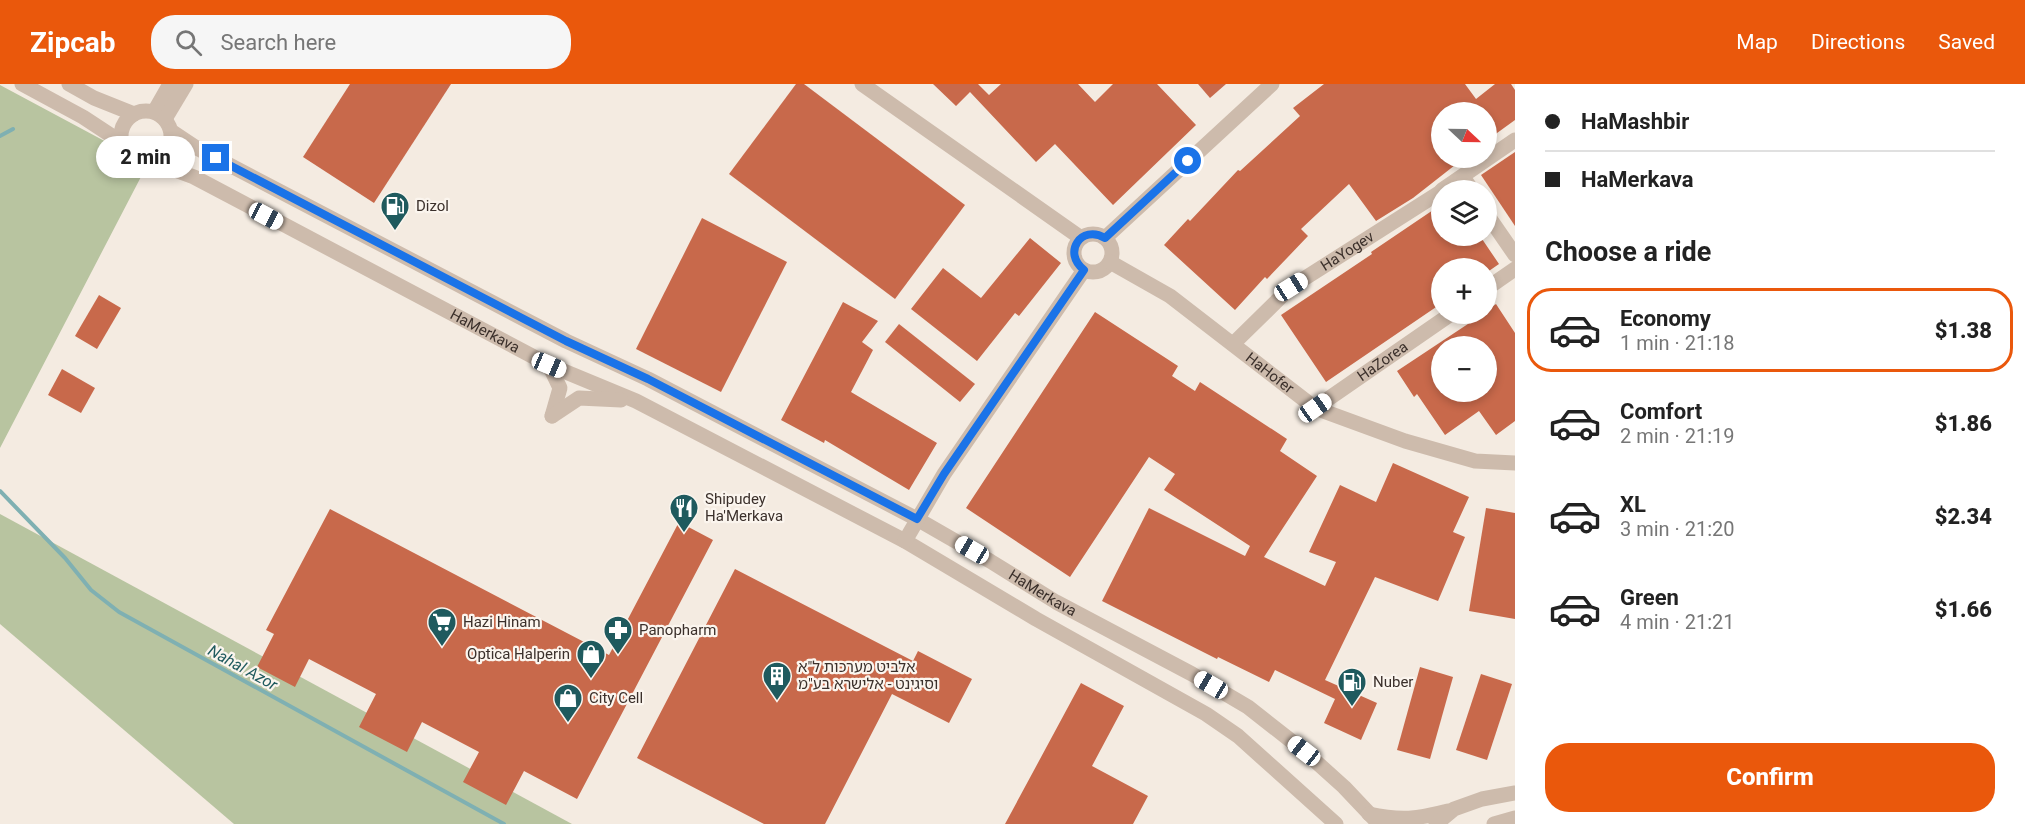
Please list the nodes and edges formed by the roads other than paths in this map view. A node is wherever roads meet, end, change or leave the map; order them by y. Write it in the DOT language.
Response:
graph roads {
  1 [pos="22,84"];
  2 [pos="69,84"];
  3 [pos="170,84"];
  4 [pos="186,84"];
  5 [pos="862,84"];
  6 [pos="1272,84"];
  7 [pos="134,114"];
  8 [pos="163,121"];
  9 [pos="1515,140"];
  10 [pos="121,142"];
  11 [pos="151,161"];
  12 [pos="1463,177"];
  13 [pos="1458,180"];
  14 [pos="1465,180"];
  15 [pos="1431,198"];
  16 [pos="1497,229"];
  17 [pos="1081,238"];
  18 [pos="1105,238"];
  19 [pos="1515,255"];
  20 [pos="1110,262"];
  21 [pos="1515,269"];
  22 [pos="1084,270"];
  23 [pos="1497,281"];
  24 [pos="1437,324"];
  25 [pos="1233,344"];
  26 [pos="549,365"];
  27 [pos="636,401"];
  28 [pos="1315,408"];
  29 [pos="1515,464"];
  30 [pos="917,519"];
  31 [pos="905,542"];
  32 [pos="1515,793"];
  33 [pos="1454,809"];
  34 [pos="1515,818"];
  35 [pos="1374,819"];
  36 [pos="1336,824"];
  37 [pos="1436,824"];
  38 [pos="1494,824"];
  1 -- 10 [label="street"];
  2 -- 7 [label="street"];
  3 -- 8 [label="street"];
  4 -- 8 [label="street"];
  5 -- 17 [label="street"];
  6 -- 18 [label="street"];
  7 -- 8 [label="street"];
  7 -- 10 [label="street"];
  8 -- 11 [label="street"];
  8 -- 30 [label="street, HaMerkava"];
  9 -- 12 [label="street, HaYogev"];
  10 -- 11 [label="street"];
  11 -- 26 [label="street, HaMerkava"];
  12 -- 13 [label="street, HaYogev"];
  12 -- 14 [label="street"];
  15 -- 25 [label="street, HaYogev"];
  16 -- 19 [label="street"];
  17 -- 18 [label="street"];
  17 -- 22 [label="street"];
  18 -- 20 [label="street"];
  20 -- 22 [label="street"];
  20 -- 25 [label="street, HaHofer"];
  21 -- 23 [label="street"];
  22 -- 30 [label="street"];
  24 -- 28 [label="street, HaZorea"];
  25 -- 28 [label="street, HaHofer"];
  26 -- 27 [label="street, HaMerkava"];
  26 -- 27 [label="street"];
  27 -- 31 [label="street, HaMerkava"];
  28 -- 29 [label="street, HaHofer"];
  30 -- 31 [label="street"];
  30 -- 35 [label="street, HaMerkava"];
  31 -- 36 [label="street, HaMerkava"];
  32 -- 33 [label="street"];
  33 -- 35 [label="street"];
  33 -- 37 [label="street"];
  34 -- 38 [label="street"];
}
